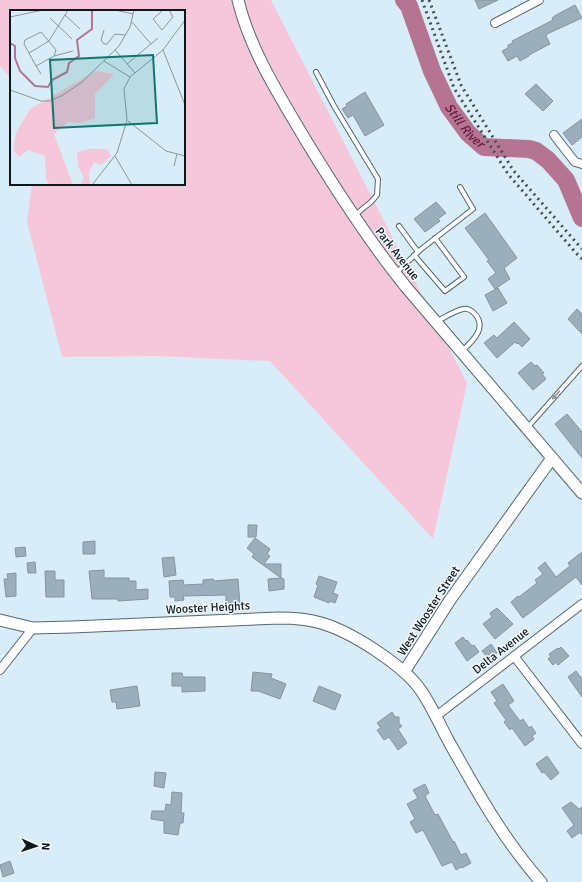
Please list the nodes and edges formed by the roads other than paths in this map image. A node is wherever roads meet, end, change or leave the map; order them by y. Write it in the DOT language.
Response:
graph roads {
  1 [pos="238,0"];
  2 [pos="538,0"];
  3 [pos="495,23"];
  4 [pos="316,72"];
  5 [pos="554,135"];
  6 [pos="582,164"];
  7 [pos="460,187"];
  8 [pos="353,216"];
  9 [pos="399,226"];
  10 [pos="435,238"];
  11 [pos="416,254"];
  12 [pos="395,274"];
  13 [pos="436,322"];
  14 [pos="461,352"];
  15 [pos="582,366"];
  16 [pos="526,428"];
  17 [pos="552,458"];
  18 [pos="582,493"];
  19 [pos="582,604"];
  20 [pos="0,620"];
  21 [pos="33,628"];
  22 [pos="514,656"];
  23 [pos="0,670"];
  24 [pos="404,672"];
  25 [pos="435,717"];
  26 [pos="582,744"];
  27 [pos="541,882"];
  1 -- 8 [label="main road, Park Avenue"];
  2 -- 3 [label="street"];
  4 -- 8 [label="lane"];
  5 -- 6 [label="street"];
  7 -- 10 [label="lane"];
  8 -- 12 [label="main road, Park Avenue"];
  9 -- 11 [label="lane"];
  10 -- 11 [label="lane"];
  10 -- 11 [label="lane"];
  11 -- 12 [label="lane"];
  12 -- 13 [label="main road, Park Avenue"];
  13 -- 14 [label="main road, Park Avenue"];
  13 -- 14 [label="lane"];
  14 -- 16 [label="main road, Park Avenue"];
  15 -- 16 [label="lane, one-way"];
  16 -- 17 [label="main road, Park Avenue"];
  17 -- 18 [label="main road, Park Avenue"];
  17 -- 24 [label="main road, West Wooster Street"];
  19 -- 22 [label="street, Delta Avenue"];
  20 -- 21 [label="main road, Wooster Heights"];
  21 -- 23 [label="street"];
  21 -- 24 [label="main road, Wooster Heights"];
  22 -- 25 [label="street, Delta Avenue"];
  22 -- 26 [label="street"];
  24 -- 25 [label="main road, West Wooster Street"];
  25 -- 27 [label="main road, West Wooster Street"];
}
